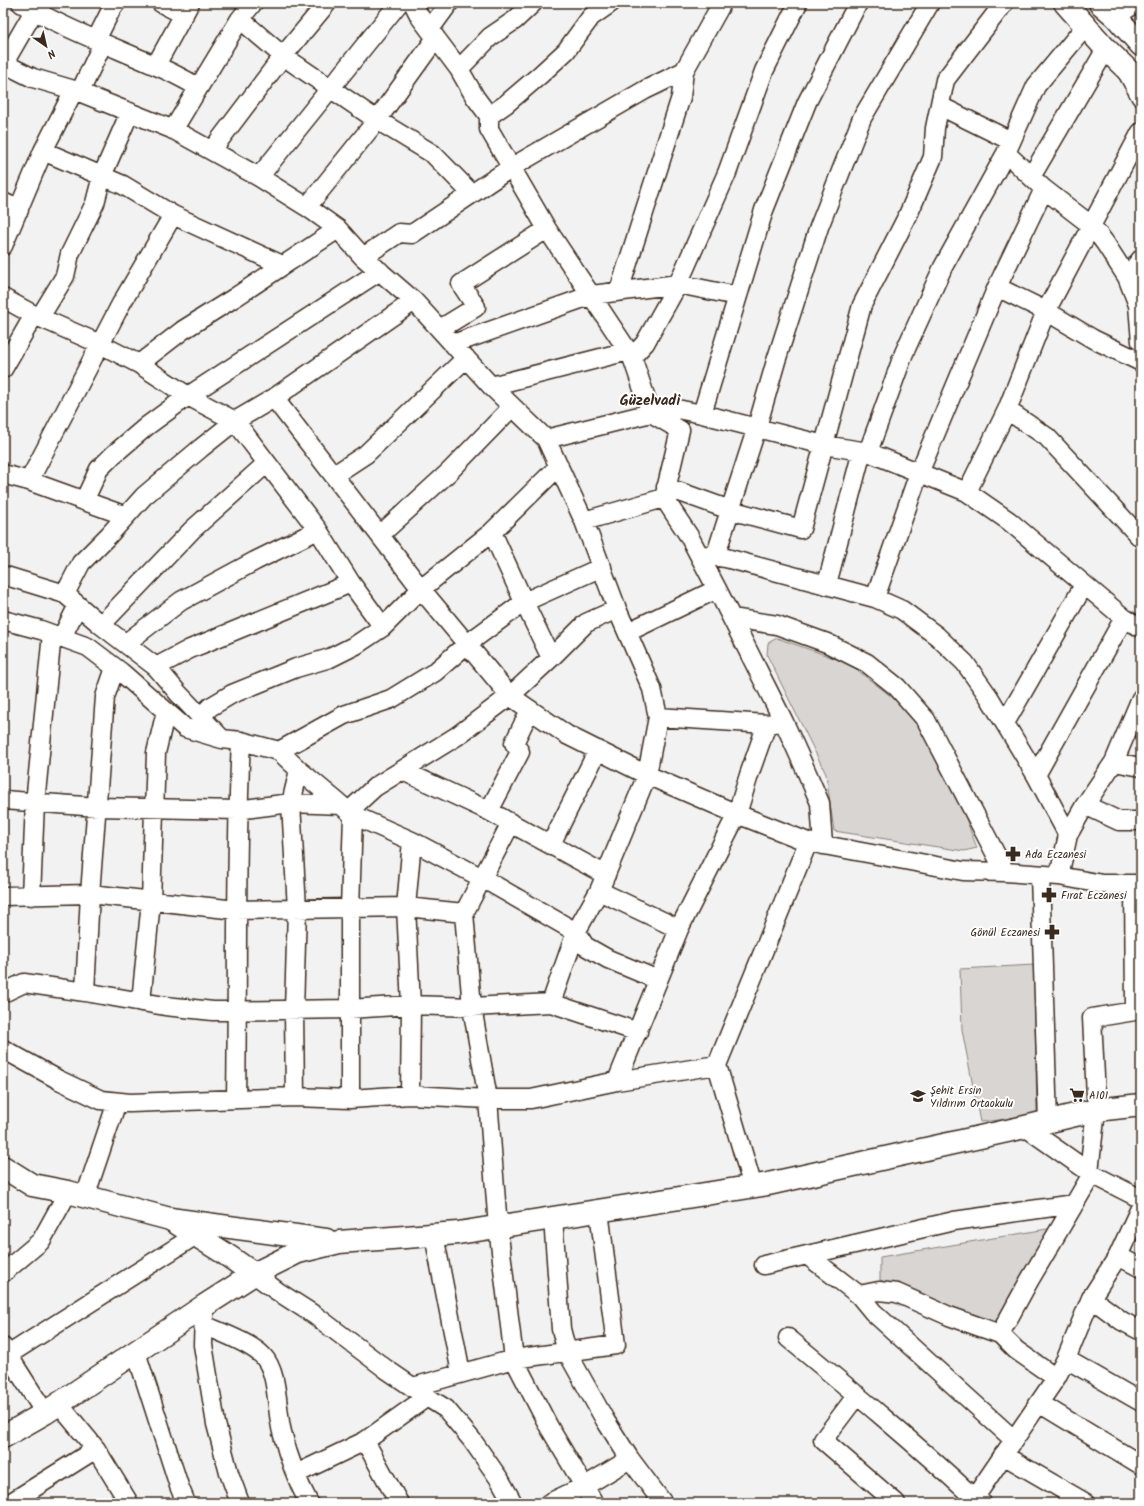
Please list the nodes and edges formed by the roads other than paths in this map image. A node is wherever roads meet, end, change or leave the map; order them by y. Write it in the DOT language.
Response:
graph roads {
  1 [pos="116,3"];
  2 [pos="161,3"];
  3 [pos="253,3"];
  4 [pos="327,3"];
  5 [pos="399,3"];
  6 [pos="413,3"];
  7 [pos="449,3"];
  8 [pos="533,3"];
  9 [pos="611,3"];
  10 [pos="722,3"];
  11 [pos="798,3"];
  12 [pos="858,3"];
  13 [pos="930,3"];
  14 [pos="1004,3"];
  15 [pos="1065,3"];
  16 [pos="1137,3"];
  17 [pos="32,6"];
  18 [pos="187,9"];
  19 [pos="1108,10"];
  20 [pos="240,19"];
  21 [pos="1085,27"];
  22 [pos="1141,33"];
  23 [pos="433,34"];
  24 [pos="100,42"];
  25 [pos="1141,45"];
  26 [pos="1106,49"];
  27 [pos="283,56"];
  28 [pos="4,63"];
  29 [pos="156,65"];
  30 [pos="1123,65"];
  31 [pos="459,69"];
  32 [pos="684,71"];
  33 [pos="1141,83"];
  34 [pos="198,87"];
  35 [pos="331,88"];
  36 [pos="77,91"];
  37 [pos="1141,97"];
  38 [pos="940,106"];
  39 [pos="130,112"];
  40 [pos="489,116"];
  41 [pos="377,120"];
  42 [pos="173,130"];
  43 [pos="1141,132"];
  44 [pos="1008,147"];
  45 [pos="212,150"];
  46 [pos="43,151"];
  47 [pos="512,167"];
  48 [pos="102,176"];
  49 [pos="259,177"];
  50 [pos="1037,183"];
  51 [pos="471,194"];
  52 [pos="11,206"];
  53 [pos="307,207"];
  54 [pos="174,215"];
  55 [pos="1092,226"];
  56 [pos="338,229"];
  57 [pos="547,229"];
  58 [pos="3,246"];
  59 [pos="363,257"];
  60 [pos="1141,259"];
  61 [pos="282,265"];
  62 [pos="380,271"];
  63 [pos="1127,277"];
  64 [pos="678,284"];
  65 [pos="997,287"];
  66 [pos="619,291"];
  67 [pos="592,295"];
  68 [pos="738,296"];
  69 [pos="3,298"];
  70 [pos="414,301"];
  71 [pos="1046,311"];
  72 [pos="37,316"];
  73 [pos="440,330"];
  74 [pos="1141,342"];
  75 [pos="100,344"];
  76 [pos="453,344"];
  77 [pos="630,354"];
  78 [pos="466,358"];
  79 [pos="1141,362"];
  80 [pos="140,364"];
  81 [pos="3,369"];
  82 [pos="491,386"];
  83 [pos="188,396"];
  84 [pos="274,398"];
  85 [pos="512,407"];
  86 [pos="1007,410"];
  87 [pos="651,413"];
  88 [pos="702,414"];
  89 [pos="234,421"];
  90 [pos="757,427"];
  91 [pos="546,439"];
  92 [pos="824,445"];
  93 [pos="865,452"];
  94 [pos="267,463"];
  95 [pos="559,466"];
  96 [pos="919,473"];
  97 [pos="3,474"];
  98 [pos="334,475"];
  99 [pos="29,481"];
  100 [pos="968,492"];
  101 [pos="665,493"];
  102 [pos="84,501"];
  103 [pos="730,510"];
  104 [pos="126,516"];
  105 [pos="584,520"];
  106 [pos="318,530"];
  107 [pos="492,532"];
  108 [pos="380,535"];
  109 [pos="1141,538"];
  110 [pos="707,556"];
  111 [pos="602,567"];
  112 [pos="3,575"];
  113 [pos="351,583"];
  114 [pos="827,584"];
  115 [pos="1084,585"];
  116 [pos="421,589"];
  117 [pos="717,589"];
  118 [pos="875,598"];
  119 [pos="71,599"];
  120 [pos="524,602"];
  121 [pos="617,609"];
  122 [pos="732,618"];
  123 [pos="1124,618"];
  124 [pos="3,620"];
  125 [pos="101,625"];
  126 [pos="383,627"];
  127 [pos="1141,628"];
  128 [pos="628,632"];
  129 [pos="57,635"];
  130 [pos="126,642"];
  131 [pos="467,644"];
  132 [pos="551,658"];
  133 [pos="156,666"];
  134 [pos="115,668"];
  135 [pos="510,696"];
  136 [pos="1140,705"];
  137 [pos="530,710"];
  138 [pos="166,711"];
  139 [pos="201,717"];
  140 [pos="658,717"];
  141 [pos="775,723"];
  142 [pos="1005,723"];
  143 [pos="222,739"];
  144 [pos="241,741"];
  145 [pos="598,750"];
  146 [pos="279,751"];
  147 [pos="1114,762"];
  148 [pos="1141,767"];
  149 [pos="299,770"];
  150 [pos="402,771"];
  151 [pos="647,775"];
  152 [pos="1036,775"];
  153 [pos="3,800"];
  154 [pos="35,803"];
  155 [pos="291,804"];
  156 [pos="1085,805"];
  157 [pos="98,807"];
  158 [pos="154,808"];
  159 [pos="238,810"];
  160 [pos="347,810"];
  161 [pos="489,811"];
  162 [pos="737,814"];
  163 [pos="1141,822"];
  164 [pos="511,823"];
  165 [pos="1068,835"];
  166 [pos="412,841"];
  167 [pos="551,844"];
  168 [pos="816,844"];
  169 [pos="1005,872"];
  170 [pos="606,875"];
  171 [pos="1040,875"];
  172 [pos="1059,876"];
  173 [pos="482,878"];
  174 [pos="1138,884"];
  175 [pos="599,891"];
  176 [pos="90,894"];
  177 [pos="3,896"];
  178 [pos="31,896"];
  179 [pos="151,901"];
  180 [pos="406,908"];
  181 [pos="296,909"];
  182 [pos="350,909"];
  183 [pos="236,910"];
  184 [pos="464,913"];
  185 [pos="679,929"];
  186 [pos="576,932"];
  187 [pos="658,980"];
  188 [pos="85,992"];
  189 [pos="3,993"];
  190 [pos="141,1002"];
  191 [pos="551,1003"];
  192 [pos="411,1006"];
  193 [pos="472,1007"];
  194 [pos="349,1009"];
  195 [pos="238,1010"];
  196 [pos="294,1010"];
  197 [pos="638,1032"];
  198 [pos="3,1049"];
  199 [pos="717,1065"];
  200 [pos="617,1081"];
  201 [pos="410,1095"];
  202 [pos="295,1097"];
  203 [pos="236,1098"];
  204 [pos="350,1099"];
  205 [pos="488,1099"];
  206 [pos="117,1102"];
  207 [pos="1141,1105"];
  208 [pos="1098,1110"];
  209 [pos="1048,1122"];
  210 [pos="1025,1127"];
  211 [pos="3,1167"];
  212 [pos="1090,1173"];
  213 [pos="753,1187"];
  214 [pos="77,1194"];
  215 [pos="1141,1199"];
  216 [pos="1074,1204"];
  217 [pos="1141,1206"];
  218 [pos="599,1211"];
  219 [pos="553,1218"];
  220 [pos="170,1219"];
  221 [pos="498,1227"];
  222 [pos="196,1235"];
  223 [pos="434,1235"];
  224 [pos="339,1242"];
  225 [pos="807,1255"];
  226 [pos="1118,1256"];
  227 [pos="764,1265"];
  228 [pos="1141,1268"];
  229 [pos="3,1273"];
  230 [pos="254,1274"];
  231 [pos="858,1296"];
  232 [pos="1091,1298"];
  233 [pos="204,1315"];
  234 [pos="1141,1331"];
  235 [pos="1000,1334"];
  236 [pos="788,1338"];
  237 [pos="5,1351"];
  238 [pos="136,1352"];
  239 [pos="567,1352"];
  240 [pos="514,1359"];
  241 [pos="1066,1359"];
  242 [pos="461,1373"];
  243 [pos="1056,1378"];
  244 [pos="420,1392"];
  245 [pos="857,1394"];
  246 [pos="1141,1402"];
  247 [pos="1039,1403"];
  248 [pos="52,1408"];
  249 [pos="3,1437"];
  250 [pos="1013,1439"];
  251 [pos="365,1441"];
  252 [pos="96,1449"];
  253 [pos="1003,1454"];
  254 [pos="630,1459"];
  255 [pos="1141,1465"];
  256 [pos="296,1474"];
  257 [pos="585,1486"];
  258 [pos="303,1501"];
  259 [pos="976,1501"];
  260 [pos="10,1503"];
  261 [pos="129,1503"];
  262 [pos="186,1503"];
  263 [pos="240,1503"];
  264 [pos="399,1503"];
  265 [pos="513,1503"];
  266 [pos="549,1503"];
  267 [pos="594,1503"];
  268 [pos="663,1503"];
  269 [pos="896,1503"];
  270 [pos="1086,1503"];
  1 -- 24 [label="street"];
  2 -- 18 [label="street"];
  3 -- 20 [label="street"];
  4 -- 27 [label="street"];
  5 -- 35 [label="street"];
  6 -- 23 [label="street"];
  7 -- 23 [label="street"];
  8 -- 31 [label="street"];
  9 -- 40 [label="street"];
  10 -- 32 [label="street"];
  11 -- 64 [label="street"];
  12 -- 68 [label="street"];
  13 -- 90 [label="street"];
  14 -- 38 [label="street"];
  15 -- 21 [label="main road"];
  16 -- 19 [label="street"];
  17 -- 24 [label="street"];
  17 -- 28 [label="street"];
  18 -- 29 [label="street"];
  19 -- 22 [label="main road"];
  19 -- 25 [label="main road"];
  20 -- 27 [label="street"];
  20 -- 34 [label="street"];
  21 -- 26 [label="main road"];
  21 -- 44 [label="street"];
  23 -- 31 [label="street"];
  23 -- 41 [label="street"];
  24 -- 29 [label="street"];
  24 -- 36 [label="street"];
  26 -- 30 [label="main road"];
  26 -- 50 [label="street"];
  27 -- 35 [label="street"];
  27 -- 45 [label="street"];
  28 -- 36 [label="street"];
  29 -- 34 [label="street"];
  30 -- 33 [label="main road"];
  30 -- 37 [label="street"];
  31 -- 40 [label="street"];
  32 -- 47 [label="street"];
  32 -- 66 [label="street"];
  34 -- 42 [label="street"];
  35 -- 41 [label="street"];
  35 -- 49 [label="street"];
  36 -- 39 [label="street"];
  36 -- 46 [label="street"];
  38 -- 44 [label="street"];
  38 -- 92 [label="street"];
  39 -- 42 [label="street"];
  39 -- 48 [label="street"];
  40 -- 47 [label="street"];
  41 -- 51 [label="street"];
  41 -- 53 [label="street"];
  42 -- 45 [label="street"];
  43 -- 55 [label="street"];
  44 -- 50 [label="street"];
  44 -- 93 [label="street"];
  45 -- 49 [label="street"];
  46 -- 48 [label="street"];
  46 -- 52 [label="street"];
  47 -- 51 [label="street"];
  47 -- 57 [label="street"];
  48 -- 54 [label="street"];
  48 -- 72 [label="street"];
  49 -- 53 [label="street"];
  50 -- 55 [label="street"];
  50 -- 65 [label="street"];
  51 -- 59 [label="street"];
  52 -- 58 [label="street"];
  53 -- 56 [label="street"];
  54 -- 61 [label="street"];
  54 -- 75 [label="street"];
  55 -- 63 [label="street"];
  55 -- 71 [label="street"];
  56 -- 59 [label="street"];
  56 -- 61 [label="street"];
  57 -- 67 [label="street"];
  57 -- 73 [label="street"];
  59 -- 62 [label="street"];
  60 -- 63 [label="street"];
  61 -- 80 [label="street"];
  62 -- 70 [label="street"];
  62 -- 83 [label="street"];
  63 -- 74 [label="street"];
  64 -- 66 [label="street"];
  64 -- 68 [label="street"];
  64 -- 77 [label="street"];
  65 -- 71 [label="street"];
  65 -- 96 [label="street"];
  66 -- 67 [label="street"];
  67 -- 76 [label="street"];
  67 -- 77 [label="street"];
  68 -- 88 [label="street"];
  69 -- 72 [label="street"];
  70 -- 73 [label="street"];
  70 -- 84 [label="street"];
  71 -- 79 [label="street"];
  71 -- 86 [label="street"];
  72 -- 75 [label="street"];
  72 -- 81 [label="street"];
  73 -- 76 [label="street"];
  75 -- 80 [label="street"];
  75 -- 99 [label="street"];
  76 -- 78 [label="street"];
  77 -- 82 [label="street"];
  77 -- 87 [label="street"];
  78 -- 82 [label="street"];
  78 -- 98 [label="street"];
  80 -- 83 [label="street"];
  82 -- 85 [label="street"];
  83 -- 89 [label="street"];
  83 -- 102 [label="street"];
  84 -- 89 [label="street"];
  84 -- 98 [label="street"];
  85 -- 91 [label="street"];
  85 -- 108 [label="street"];
  86 -- 100 [label="street"];
  86 -- 109 [label="street"];
  87 -- 88 [label="street"];
  87 -- 91 [label="street"];
  87 -- 101 [label="street"];
  88 -- 90 [label="street"];
  89 -- 94 [label="street"];
  89 -- 104 [label="street"];
  90 -- 92 [label="street"];
  90 -- 103 [label="street"];
  91 -- 95 [label="street"];
  92 -- 93 [label="street"];
  92 -- 103 [label="street"];
  93 -- 96 [label="street"];
  93 -- 114 [label="street"];
  94 -- 106 [label="street"];
  94 -- 125 [label="street"];
  95 -- 105 [label="street"];
  95 -- 107 [label="street"];
  96 -- 100 [label="street"];
  96 -- 118 [label="street"];
  97 -- 99 [label="street"];
  98 -- 108 [label="street"];
  99 -- 102 [label="street"];
  100 -- 115 [label="street"];
  101 -- 103 [label="street"];
  101 -- 105 [label="street"];
  101 -- 110 [label="street"];
  102 -- 104 [label="street"];
  103 -- 110 [label="street"];
  104 -- 119 [label="street"];
  105 -- 111 [label="street"];
  106 -- 113 [label="street"];
  106 -- 130 [label="street"];
  107 -- 116 [label="street"];
  107 -- 120 [label="street"];
  108 -- 116 [label="street"];
  110 -- 114 [label="street"];
  110 -- 117 [label="street"];
  111 -- 120 [label="street"];
  111 -- 121 [label="street"];
  112 -- 119 [label="street"];
  113 -- 126 [label="street"];
  113 -- 133 [label="street"];
  114 -- 118 [label="street"];
  115 -- 123 [label="street"];
  115 -- 142 [label="street"];
  116 -- 126 [label="street"];
  116 -- 131 [label="street"];
  117 -- 122 [label="street"];
  117 -- 128 [label="street"];
  118 -- 142 [label="street"];
  119 -- 125 [label="street"];
  119 -- 129 [label="street"];
  120 -- 131 [label="street"];
  120 -- 132 [label="street"];
  121 -- 128 [label="street"];
  121 -- 132 [label="street"];
  122 -- 141 [label="street"];
  122 -- 169 [label="street"];
  123 -- 127 [label="street"];
  123 -- 152 [label="street"];
  124 -- 129 [label="street"];
  125 -- 130 [label="street"];
  126 -- 139 [label="street"];
  128 -- 140 [label="street"];
  129 -- 134 [label="street"];
  129 -- 154 [label="street"];
  130 -- 133 [label="street"];
  131 -- 135 [label="street"];
  131 -- 146 [label="street"];
  132 -- 135 [label="street"];
  133 -- 139 [label="street"];
  134 -- 138 [label="street"];
  134 -- 157 [label="street"];
  135 -- 137 [label="street"];
  135 -- 150 [label="street"];
  136 -- 147 [label="street"];
  137 -- 145 [label="street"];
  137 -- 161 [label="street"];
  138 -- 143 [label="street"];
  138 -- 158 [label="street"];
  139 -- 143 [label="street"];
  140 -- 141 [label="street"];
  140 -- 151 [label="street"];
  141 -- 162 [label="street"];
  141 -- 168 [label="street"];
  142 -- 152 [label="street"];
  143 -- 144 [label="street"];
  144 -- 146 [label="street"];
  144 -- 159 [label="street"];
  145 -- 151 [label="street"];
  145 -- 167 [label="street"];
  146 -- 149 [label="street"];
  147 -- 148 [label="street"];
  147 -- 156 [label="street"];
  149 -- 155 [label="street"];
  149 -- 160 [label="street"];
  150 -- 160 [label="street"];
  150 -- 161 [label="street"];
  151 -- 162 [label="street"];
  151 -- 170 [label="street"];
  152 -- 165 [label="street"];
  153 -- 154 [label="street"];
  154 -- 157 [label="street"];
  154 -- 178 [label="street"];
  155 -- 159 [label="street"];
  155 -- 160 [label="street"];
  155 -- 181 [label="street"];
  156 -- 163 [label="street"];
  156 -- 165 [label="street"];
  157 -- 158 [label="street"];
  157 -- 176 [label="street"];
  158 -- 159 [label="street"];
  158 -- 179 [label="street"];
  159 -- 183 [label="street"];
  160 -- 166 [label="street"];
  160 -- 182 [label="street"];
  161 -- 164 [label="street"];
  162 -- 168 [label="street"];
  162 -- 185 [label="street"];
  164 -- 167 [label="street"];
  164 -- 173 [label="street"];
  165 -- 172 [label="street"];
  166 -- 173 [label="street"];
  166 -- 180 [label="street"];
  167 -- 170 [label="street"];
  168 -- 169 [label="street"];
  168 -- 199 [label="street"];
  169 -- 171 [label="street"];
  170 -- 175 [label="street"];
  171 -- 172 [label="street"];
  171 -- 209 [label="street"];
  172 -- 174 [label="street"];
  173 -- 184 [label="street"];
  173 -- 186 [label="street"];
  174 -- 208 [label="street"];
  175 -- 185 [label="street"];
  175 -- 186 [label="street"];
  176 -- 178 [label="street"];
  176 -- 179 [label="street"];
  176 -- 188 [label="street"];
  177 -- 178 [label="street"];
  179 -- 183 [label="street"];
  179 -- 190 [label="street"];
  180 -- 182 [label="street"];
  180 -- 184 [label="street"];
  180 -- 192 [label="street"];
  181 -- 182 [label="street"];
  181 -- 183 [label="street"];
  181 -- 196 [label="street"];
  182 -- 194 [label="street"];
  183 -- 195 [label="street"];
  184 -- 193 [label="street"];
  185 -- 187 [label="street"];
  186 -- 187 [label="street"];
  186 -- 191 [label="street"];
  187 -- 197 [label="street"];
  188 -- 189 [label="street"];
  188 -- 190 [label="street"];
  190 -- 195 [label="street"];
  191 -- 193 [label="street"];
  191 -- 197 [label="street"];
  192 -- 193 [label="street"];
  192 -- 194 [label="street"];
  192 -- 201 [label="street"];
  193 -- 205 [label="street"];
  194 -- 196 [label="street"];
  194 -- 204 [label="street"];
  195 -- 196 [label="street"];
  195 -- 203 [label="street"];
  196 -- 202 [label="street"];
  197 -- 200 [label="street"];
  198 -- 206 [label="street"];
  199 -- 200 [label="street"];
  199 -- 213 [label="street"];
  200 -- 205 [label="street"];
  201 -- 204 [label="street"];
  201 -- 205 [label="street"];
  202 -- 203 [label="street"];
  202 -- 204 [label="street"];
  203 -- 206 [label="street"];
  205 -- 221 [label="street"];
  206 -- 214 [label="street"];
  207 -- 208 [label="main road"];
  208 -- 209 [label="main road"];
  208 -- 212 [label="street"];
  209 -- 210 [label="main road"];
  210 -- 212 [label="street"];
  210 -- 213 [label="main road"];
  211 -- 214 [label="main road"];
  212 -- 215 [label="street"];
  212 -- 216 [label="street"];
  213 -- 218 [label="main road"];
  214 -- 220 [label="main road"];
  214 -- 229 [label="street"];
  216 -- 225 [label="street"];
  216 -- 235 [label="street"];
  217 -- 226 [label="street"];
  218 -- 219 [label="main road"];
  218 -- 239 [label="street"];
  219 -- 221 [label="main road"];
  219 -- 239 [label="street"];
  220 -- 222 [label="main road"];
  220 -- 224 [label="main road"];
  221 -- 223 [label="main road"];
  221 -- 240 [label="street"];
  222 -- 230 [label="main road"];
  222 -- 237 [label="street"];
  223 -- 224 [label="main road"];
  223 -- 242 [label="street"];
  224 -- 230 [label="main road"];
  225 -- 227 [label="street"];
  225 -- 231 [label="street"];
  226 -- 228 [label="street"];
  226 -- 232 [label="street"];
  230 -- 233 [label="main road"];
  230 -- 244 [label="street"];
  231 -- 235 [label="street"];
  231 -- 250 [label="street"];
  232 -- 234 [label="street"];
  232 -- 241 [label="street"];
  233 -- 238 [label="main road"];
  233 -- 256 [label="street"];
  233 -- 263 [label="street"];
  235 -- 243 [label="street"];
  236 -- 245 [label="street"];
  237 -- 248 [label="street"];
  238 -- 248 [label="main road"];
  238 -- 262 [label="street"];
  239 -- 240 [label="street"];
  239 -- 254 [label="street"];
  240 -- 242 [label="street"];
  240 -- 257 [label="street"];
  241 -- 243 [label="street"];
  241 -- 246 [label="street"];
  242 -- 244 [label="street"];
  243 -- 247 [label="street"];
  244 -- 251 [label="street"];
  244 -- 265 [label="street"];
  245 -- 259 [label="street"];
  245 -- 269 [label="street"];
  247 -- 250 [label="street"];
  247 -- 255 [label="street"];
  248 -- 249 [label="main road"];
  248 -- 252 [label="street"];
  250 -- 253 [label="street"];
  251 -- 256 [label="street"];
  251 -- 264 [label="street"];
  252 -- 260 [label="street"];
  252 -- 261 [label="street"];
  253 -- 259 [label="street"];
  253 -- 270 [label="street"];
  254 -- 257 [label="street"];
  254 -- 268 [label="street"];
  256 -- 258 [label="street"];
  257 -- 266 [label="street"];
  257 -- 267 [label="street"];
}
